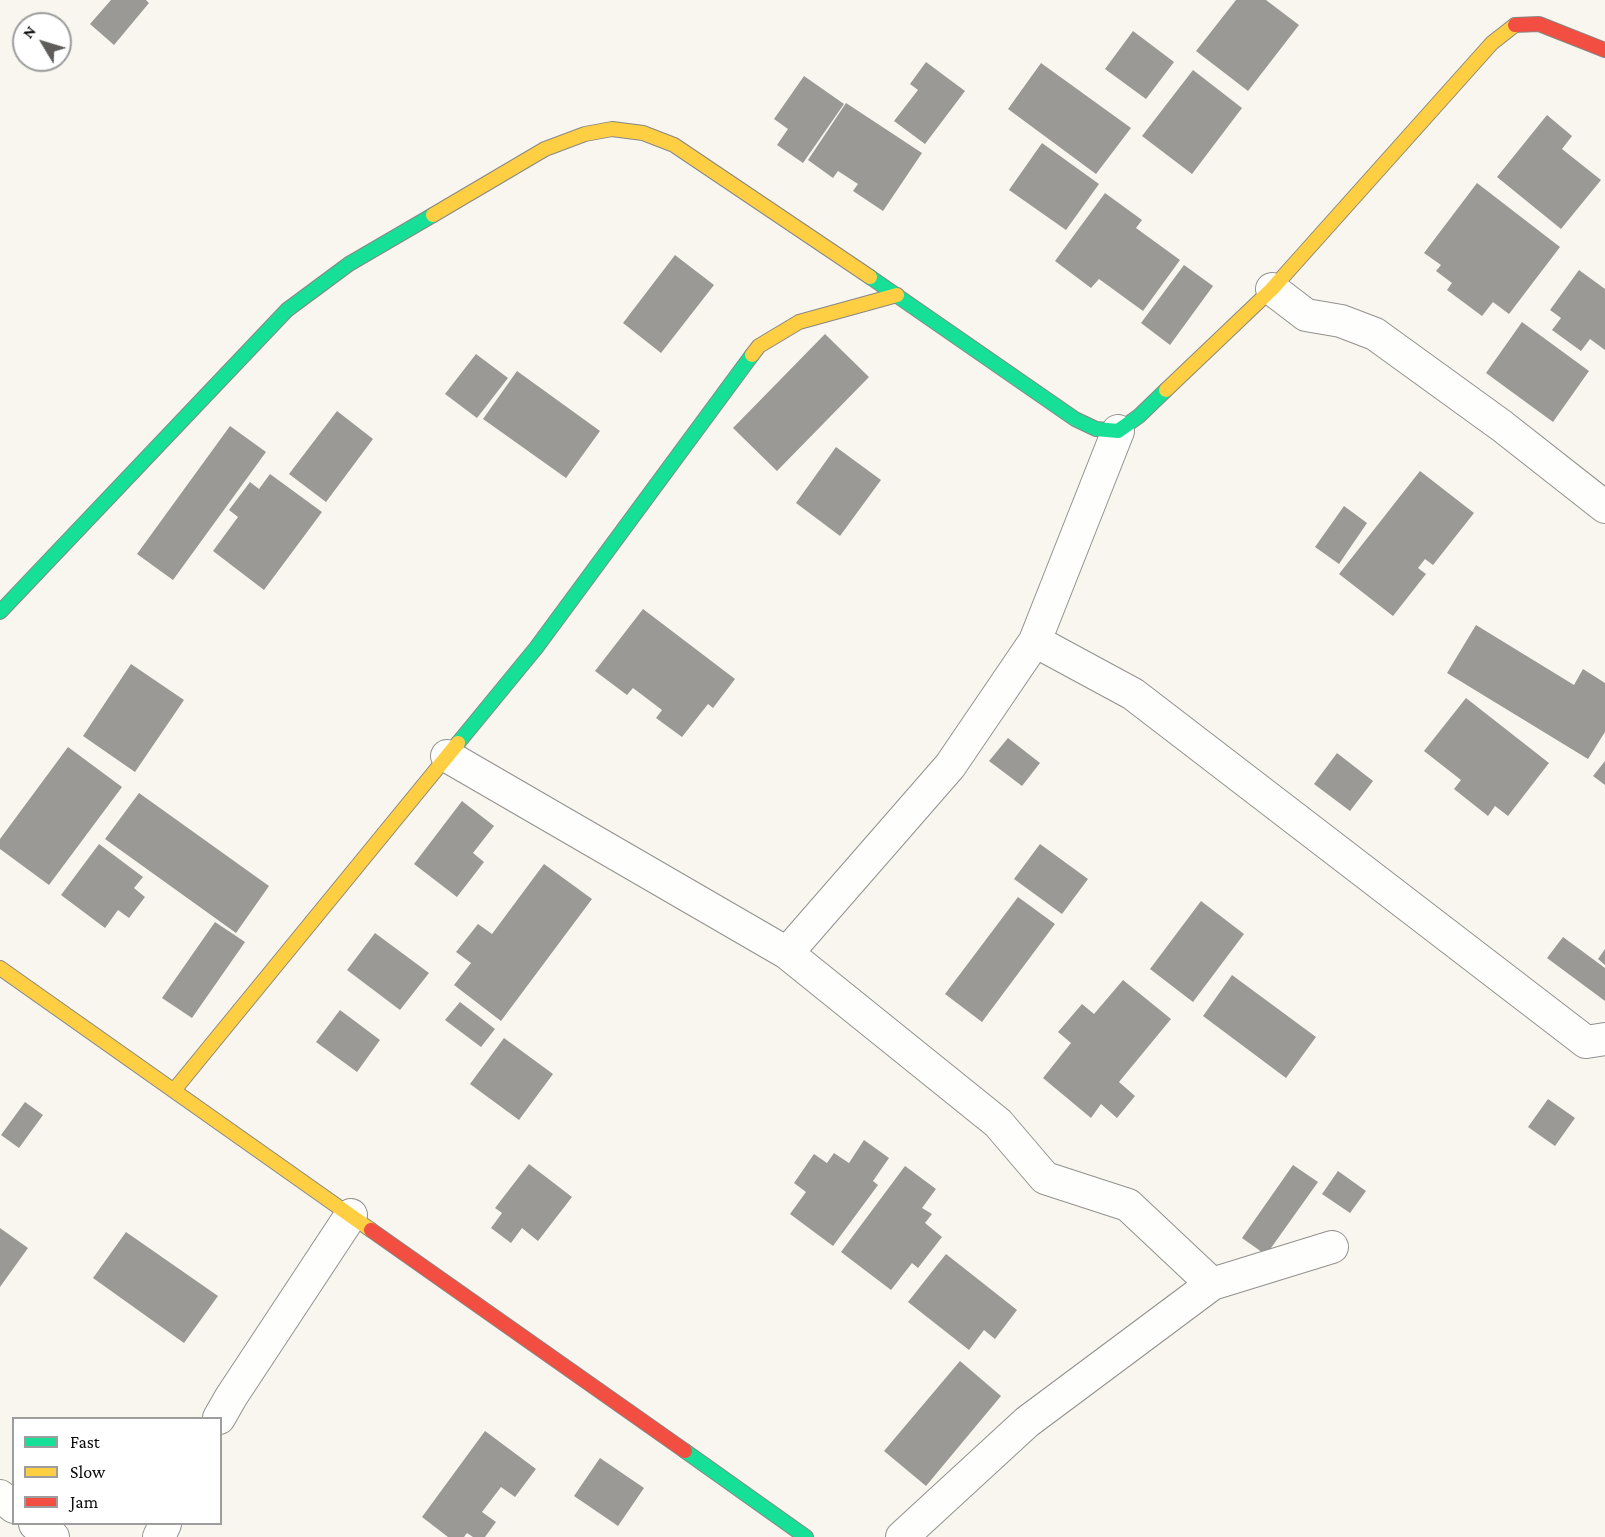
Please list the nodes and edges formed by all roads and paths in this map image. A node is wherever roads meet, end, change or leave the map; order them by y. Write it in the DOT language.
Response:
graph roads {
  1 [pos="1605,50"];
  2 [pos="1272,289"];
  3 [pos="897,295"];
  4 [pos="1118,431"];
  5 [pos="1605,507"];
  6 [pos="0,612"];
  7 [pos="1035,641"];
  8 [pos="447,756"];
  9 [pos="787,953"];
  10 [pos="0,968"];
  11 [pos="1605,1039"];
  12 [pos="175,1089"];
  13 [pos="351,1215"];
  14 [pos="1332,1247"];
  15 [pos="1212,1284"];
  16 [pos="220,1417"];
  17 [pos="0,1496"];
  18 [pos="12,1505"];
  19 [pos="36,1525"];
  20 [pos="53,1537"];
  21 [pos="806,1537"];
  22 [pos="902,1537"];
  1 -- 2 [label="street"];
  2 -- 4 [label="street"];
  2 -- 5 [label="street"];
  3 -- 4 [label="street"];
  3 -- 6 [label="street"];
  3 -- 8 [label="street"];
  4 -- 7 [label="street"];
  7 -- 9 [label="street"];
  7 -- 11 [label="street"];
  8 -- 9 [label="street"];
  8 -- 12 [label="street"];
  9 -- 15 [label="street"];
  10 -- 12 [label="street"];
  12 -- 13 [label="street"];
  13 -- 16 [label="street"];
  13 -- 21 [label="street"];
  14 -- 15 [label="street"];
  15 -- 22 [label="street"];
  17 -- 18 [label="street"];
  19 -- 20 [label="street"];
}
